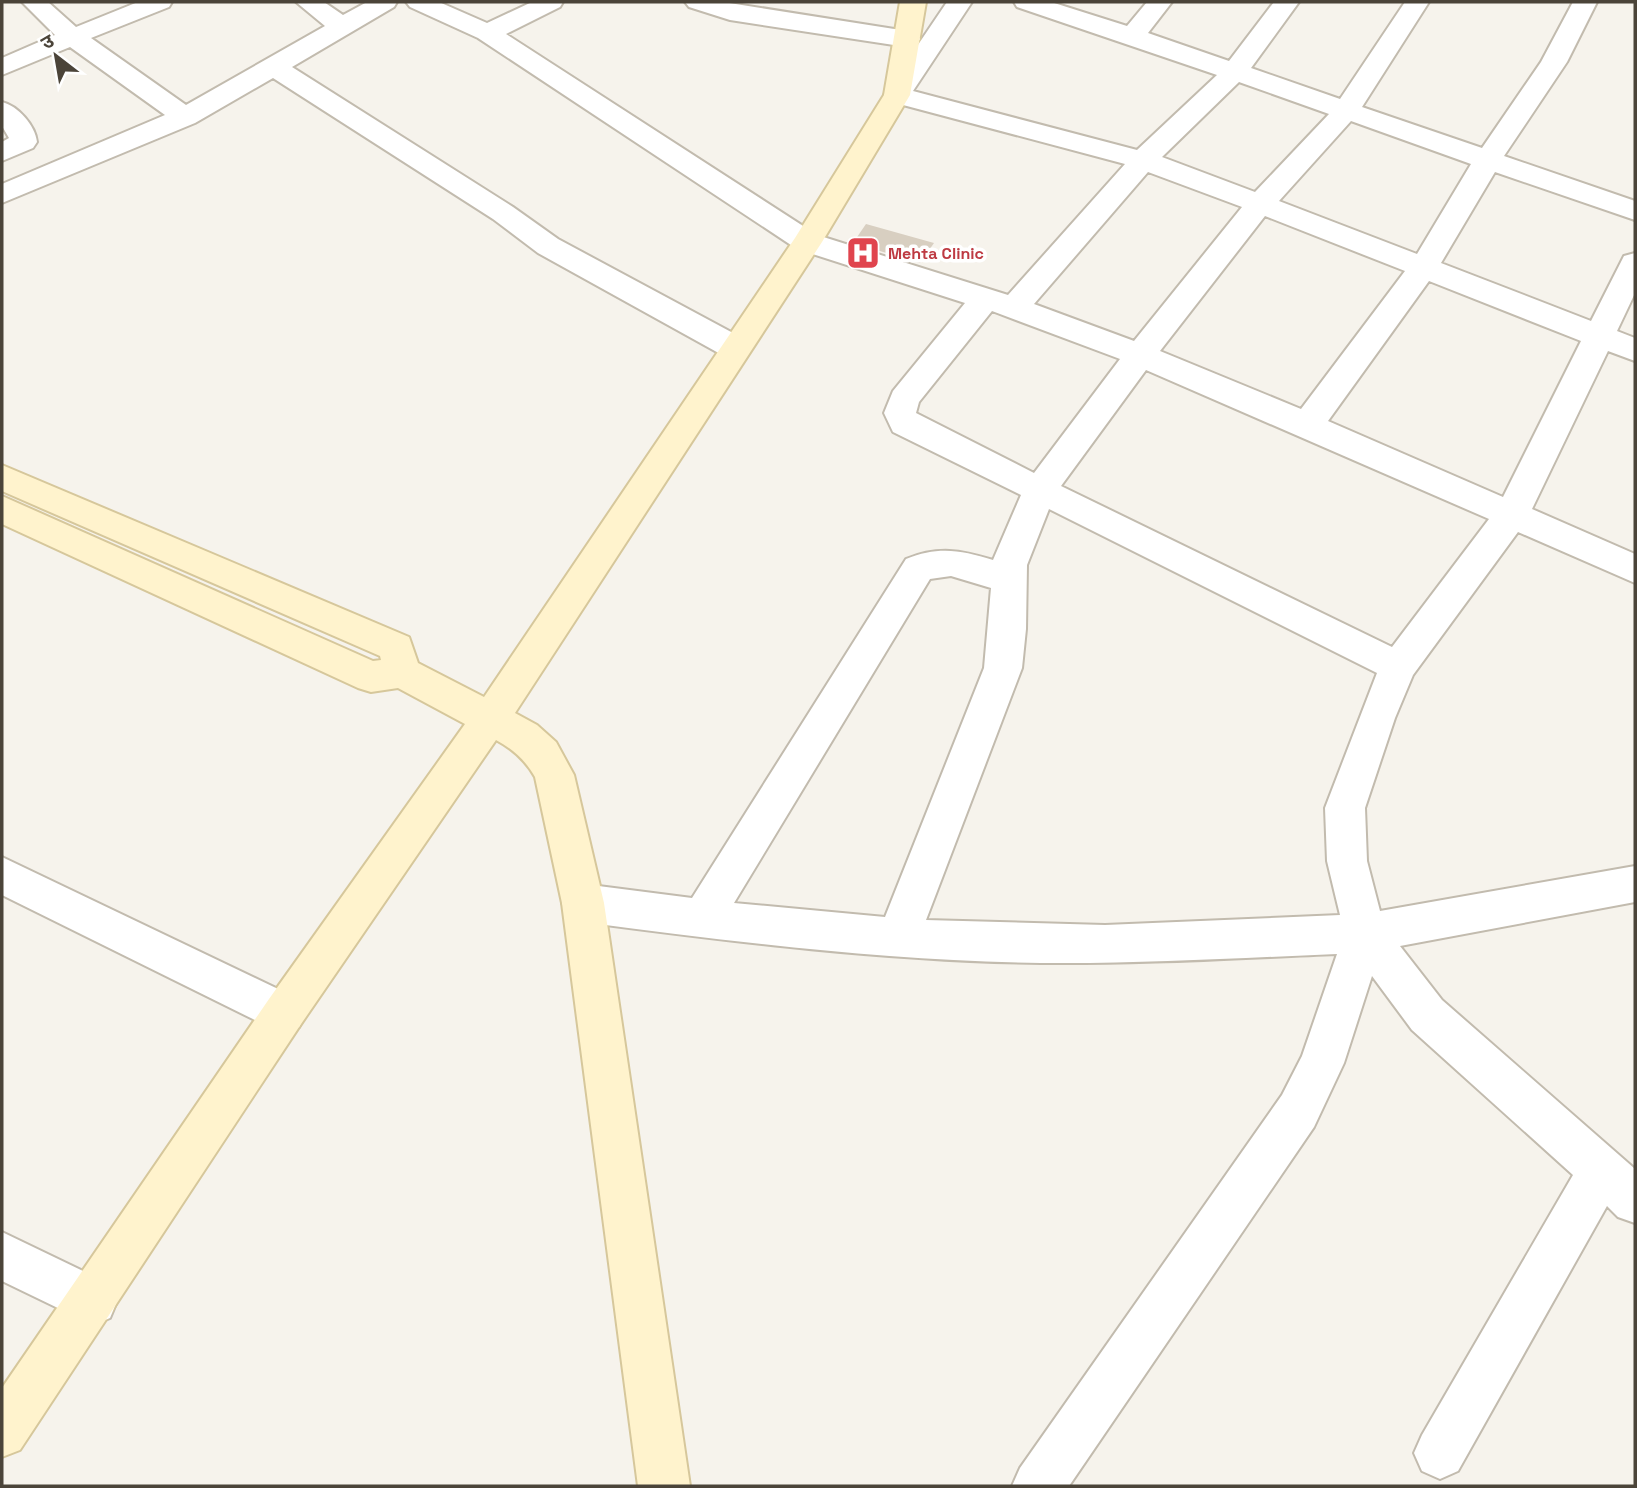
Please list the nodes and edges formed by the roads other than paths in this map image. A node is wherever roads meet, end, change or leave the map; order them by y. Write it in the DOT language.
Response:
graph roads {
  1 [pos="34,2"];
  2 [pos="160,2"];
  3 [pos="308,2"];
  4 [pos="385,2"];
  5 [pos="419,2"];
  6 [pos="551,2"];
  7 [pos="698,2"];
  8 [pos="913,2"];
  9 [pos="959,2"];
  10 [pos="1026,2"];
  11 [pos="1160,2"];
  12 [pos="1287,2"];
  13 [pos="1416,2"];
  14 [pos="1585,2"];
  15 [pos="342,26"];
  16 [pos="487,33"];
  17 [pos="1132,36"];
  18 [pos="72,37"];
  19 [pos="907,39"];
  20 [pos="2,67"];
  21 [pos="274,67"];
  22 [pos="1234,73"];
  23 [pos="897,95"];
  24 [pos="2,110"];
  25 [pos="1346,111"];
  26 [pos="185,117"];
  27 [pos="2,153"];
  28 [pos="1488,159"];
  29 [pos="1143,160"];
  30 [pos="2,194"];
  31 [pos="1260,204"];
  32 [pos="1635,211"];
  33 [pos="807,242"];
  34 [pos="1635,263"];
  35 [pos="1424,267"];
  36 [pos="1000,303"];
  37 [pos="1597,335"];
  38 [pos="735,348"];
  39 [pos="1635,350"];
  40 [pos="1140,355"];
  41 [pos="1307,425"];
  42 [pos="2,477"];
  43 [pos="1040,491"];
  44 [pos="2,509"];
  45 [pos="1512,514"];
  46 [pos="1635,569"];
  47 [pos="1007,579"];
  48 [pos="1398,667"];
  49 [pos="402,672"];
  50 [pos="490,719"];
  51 [pos="2,875"];
  52 [pos="1635,884"];
  53 [pos="583,903"];
  54 [pos="702,919"];
  55 [pos="1365,933"];
  56 [pos="898,937"];
  57 [pos="284,1013"];
  58 [pos="1618,1186"];
  59 [pos="2,1256"];
  60 [pos="93,1301"];
  61 [pos="2,1432"];
  62 [pos="1440,1453"];
  63 [pos="664,1486"];
  64 [pos="1038,1486"];
  1 -- 18 [label="street"];
  2 -- 18 [label="street"];
  3 -- 15 [label="street"];
  4 -- 15 [label="street"];
  5 -- 16 [label="street"];
  6 -- 16 [label="street"];
  7 -- 19 [label="street"];
  8 -- 19 [label="main road"];
  9 -- 23 [label="street"];
  10 -- 17 [label="street"];
  11 -- 17 [label="street"];
  12 -- 22 [label="street"];
  13 -- 25 [label="street"];
  14 -- 28 [label="street"];
  15 -- 21 [label="street"];
  16 -- 33 [label="street"];
  17 -- 22 [label="street"];
  18 -- 20 [label="street"];
  18 -- 26 [label="street"];
  19 -- 23 [label="main road"];
  21 -- 26 [label="street"];
  21 -- 38 [label="street"];
  22 -- 25 [label="street"];
  22 -- 29 [label="street"];
  23 -- 29 [label="street"];
  23 -- 33 [label="main road"];
  24 -- 27 [label="street"];
  25 -- 28 [label="street"];
  25 -- 31 [label="street"];
  26 -- 30 [label="street"];
  28 -- 32 [label="street"];
  28 -- 35 [label="street"];
  29 -- 31 [label="street"];
  29 -- 36 [label="street"];
  31 -- 35 [label="street"];
  31 -- 40 [label="street"];
  33 -- 36 [label="street"];
  33 -- 38 [label="main road"];
  34 -- 37 [label="street"];
  35 -- 37 [label="street"];
  35 -- 41 [label="street"];
  36 -- 40 [label="street"];
  36 -- 43 [label="street"];
  37 -- 39 [label="street"];
  37 -- 45 [label="street"];
  38 -- 50 [label="main road"];
  40 -- 41 [label="street"];
  40 -- 43 [label="street"];
  41 -- 45 [label="street"];
  42 -- 49 [label="main road"];
  43 -- 47 [label="street"];
  43 -- 48 [label="street"];
  44 -- 49 [label="main road"];
  45 -- 46 [label="street"];
  45 -- 48 [label="street"];
  47 -- 54 [label="street"];
  47 -- 56 [label="street"];
  48 -- 55 [label="street"];
  49 -- 50 [label="main road"];
  50 -- 53 [label="main road"];
  50 -- 57 [label="main road"];
  51 -- 57 [label="street"];
  52 -- 55 [label="street"];
  53 -- 54 [label="street"];
  53 -- 63 [label="main road"];
  54 -- 56 [label="street"];
  55 -- 56 [label="street"];
  55 -- 58 [label="street"];
  55 -- 64 [label="street"];
  57 -- 60 [label="main road"];
  58 -- 62 [label="street"];
  59 -- 60 [label="street"];
  60 -- 61 [label="main road"];
}
